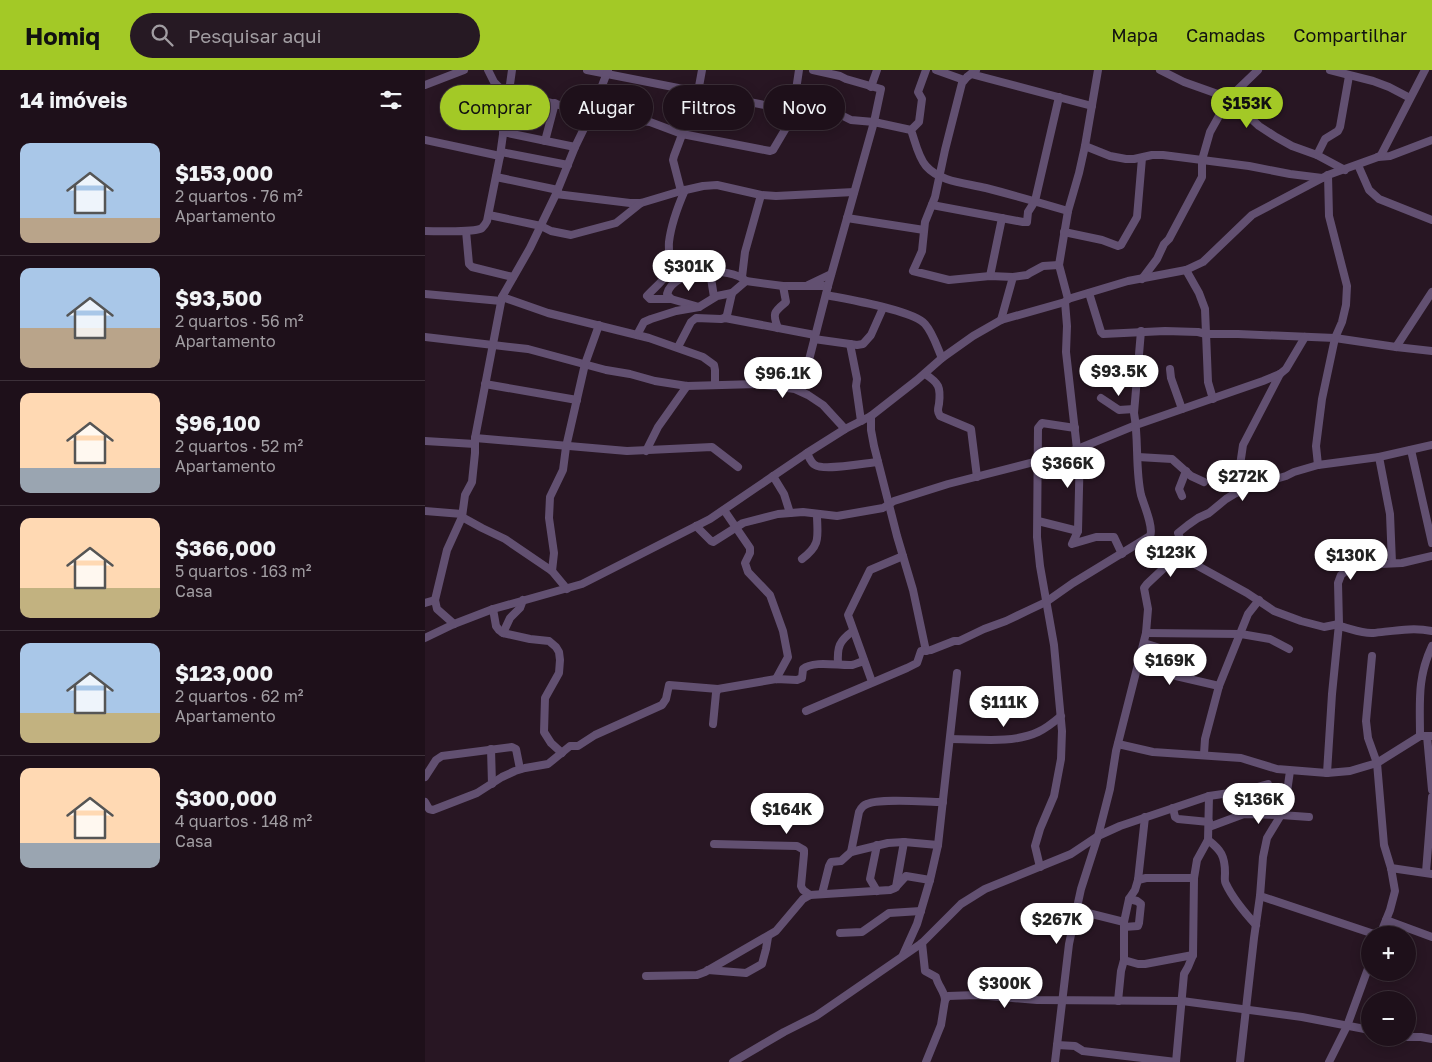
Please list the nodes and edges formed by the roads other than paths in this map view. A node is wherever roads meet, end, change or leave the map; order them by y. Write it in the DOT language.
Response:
graph roads {
  1 [pos="464,70"];
  2 [pos="488,70"];
  3 [pos="511,70"];
  4 [pos="587,70"];
  5 [pos="702,70"];
  6 [pos="799,70"];
  7 [pos="813,70"];
  8 [pos="877,70"];
  9 [pos="925,70"];
  10 [pos="936,70"];
  11 [pos="1098,70"];
  12 [pos="1160,70"];
  13 [pos="1258,70"];
  14 [pos="1330,70"];
  15 [pos="1425,70"];
  16 [pos="608,72"];
  17 [pos="974,72"];
  18 [pos="1349,76"];
  19 [pos="964,80"];
  20 [pos="425,85"];
  21 [pos="497,85"];
  22 [pos="510,85"];
  23 [pos="603,85"];
  24 [pos="666,85"];
  25 [pos="699,85"];
  26 [pos="797,85"];
  27 [pos="871,87"];
  28 [pos="1059,97"];
  29 [pos="1229,98"];
  30 [pos="1410,98"];
  31 [pos="550,102"];
  32 [pos="555,103"];
  33 [pos="560,104"];
  34 [pos="1092,106"];
  35 [pos="845,117"];
  36 [pos="874,122"];
  37 [pos="653,123"];
  38 [pos="583,130"];
  39 [pos="684,130"];
  40 [pos="785,130"];
  41 [pos="911,130"];
  42 [pos="503,132"];
  43 [pos="682,134"];
  44 [pos="425,140"];
  45 [pos="545,140"];
  46 [pos="1432,140"];
  47 [pos="1085,146"];
  48 [pos="575,147"];
  49 [pos="501,154"];
  50 [pos="1317,155"];
  51 [pos="1378,157"];
  52 [pos="1142,158"];
  53 [pos="1202,160"];
  54 [pos="568,165"];
  55 [pos="1358,165"];
  56 [pos="1345,170"];
  57 [pos="939,176"];
  58 [pos="496,177"];
  59 [pos="1325,177"];
  60 [pos="683,190"];
  61 [pos="557,192"];
  62 [pos="854,192"];
  63 [pos="761,195"];
  64 [pos="1035,202"];
  65 [pos="641,203"];
  66 [pos="932,205"];
  67 [pos="1068,211"];
  68 [pos="489,215"];
  69 [pos="847,218"];
  70 [pos="1002,218"];
  71 [pos="1432,220"];
  72 [pos="541,226"];
  73 [pos="924,230"];
  74 [pos="425,231"];
  75 [pos="466,231"];
  76 [pos="1065,232"];
  77 [pos="1059,265"];
  78 [pos="1186,270"];
  79 [pos="710,272"];
  80 [pos="831,274"];
  81 [pos="990,276"];
  82 [pos="1013,277"];
  83 [pos="513,278"];
  84 [pos="744,279"];
  85 [pos="1142,279"];
  86 [pos="808,285"];
  87 [pos="783,286"];
  88 [pos="828,286"];
  89 [pos="1432,292"];
  90 [pos="732,293"];
  91 [pos="1089,293"];
  92 [pos="425,294"];
  93 [pos="826,295"];
  94 [pos="714,297"];
  95 [pos="501,299"];
  96 [pos="671,299"];
  97 [pos="1067,301"];
  98 [pos="699,306"];
  99 [pos="883,308"];
  100 [pos="725,318"];
  101 [pos="1001,320"];
  102 [pos="599,325"];
  103 [pos="778,328"];
  104 [pos="1141,331"];
  105 [pos="1206,334"];
  106 [pos="637,335"];
  107 [pos="425,337"];
  108 [pos="815,337"];
  109 [pos="1305,337"];
  110 [pos="1335,338"];
  111 [pos="850,344"];
  112 [pos="493,345"];
  113 [pos="678,347"];
  114 [pos="1396,347"];
  115 [pos="1432,351"];
  116 [pos="942,358"];
  117 [pos="585,364"];
  118 [pos="1170,369"];
  119 [pos="925,374"];
  120 [pos="1280,374"];
  121 [pos="485,384"];
  122 [pos="715,385"];
  123 [pos="687,386"];
  124 [pos="801,391"];
  125 [pos="1101,398"];
  126 [pos="1213,399"];
  127 [pos="577,400"];
  128 [pos="1134,409"];
  129 [pos="1182,409"];
  130 [pos="871,416"];
  131 [pos="861,421"];
  132 [pos="1137,425"];
  133 [pos="1075,428"];
  134 [pos="845,429"];
  135 [pos="425,441"];
  136 [pos="475,441"];
  137 [pos="1432,445"];
  138 [pos="566,447"];
  139 [pos="1079,449"];
  140 [pos="647,450"];
  141 [pos="1411,450"];
  142 [pos="807,452"];
  143 [pos="1138,457"];
  144 [pos="1379,457"];
  145 [pos="1038,461"];
  146 [pos="878,462"];
  147 [pos="1318,465"];
  148 [pos="738,467"];
  149 [pos="1186,471"];
  150 [pos="773,476"];
  151 [pos="977,477"];
  152 [pos="1204,482"];
  153 [pos="1236,493"];
  154 [pos="1182,496"];
  155 [pos="889,504"];
  156 [pos="724,510"];
  157 [pos="425,511"];
  158 [pos="790,513"];
  159 [pos="817,514"];
  160 [pos="462,515"];
  161 [pos="1037,521"];
  162 [pos="696,526"];
  163 [pos="735,527"];
  164 [pos="1079,531"];
  165 [pos="1432,543"];
  166 [pos="1123,554"];
  167 [pos="903,556"];
  168 [pos="1432,556"];
  169 [pos="802,559"];
  170 [pos="1189,561"];
  171 [pos="1392,563"];
  172 [pos="553,571"];
  173 [pos="567,589"];
  174 [pos="435,600"];
  175 [pos="523,600"];
  176 [pos="1259,600"];
  177 [pos="1046,602"];
  178 [pos="425,603"];
  179 [pos="493,609"];
  180 [pos="454,624"];
  181 [pos="1338,625"];
  182 [pos="853,631"];
  183 [pos="1432,632"];
  184 [pos="503,633"];
  185 [pos="1146,633"];
  186 [pos="1241,634"];
  187 [pos="426,638"];
  188 [pos="1143,643"];
  189 [pos="1432,646"];
  190 [pos="1289,650"];
  191 [pos="925,651"];
  192 [pos="1372,656"];
  193 [pos="864,661"];
  194 [pos="838,664"];
  195 [pos="957,673"];
  196 [pos="776,679"];
  197 [pos="872,682"];
  198 [pos="1219,686"];
  199 [pos="718,688"];
  200 [pos="805,711"];
  201 [pos="1061,716"];
  202 [pos="713,724"];
  203 [pos="1426,736"];
  204 [pos="949,739"];
  205 [pos="1117,744"];
  206 [pos="491,749"];
  207 [pos="562,753"];
  208 [pos="1204,754"];
  209 [pos="1377,762"];
  210 [pos="520,769"];
  211 [pos="1290,771"];
  212 [pos="1327,773"];
  213 [pos="425,777"];
  214 [pos="492,784"];
  215 [pos="1268,784"];
  216 [pos="1432,790"];
  217 [pos="1209,796"];
  218 [pos="1432,797"];
  219 [pos="943,802"];
  220 [pos="426,807"];
  221 [pos="1173,808"];
  222 [pos="1281,814"];
  223 [pos="1145,817"];
  224 [pos="1309,817"];
  225 [pos="1209,824"];
  226 [pos="1098,836"];
  227 [pos="1208,840"];
  228 [pos="904,842"];
  229 [pos="714,844"];
  230 [pos="877,845"];
  231 [pos="937,845"];
  232 [pos="851,852"];
  233 [pos="1040,867"];
  234 [pos="1391,868"];
  235 [pos="1429,873"];
  236 [pos="1194,878"];
  237 [pos="930,880"];
  238 [pos="1138,880"];
  239 [pos="895,888"];
  240 [pos="877,891"];
  241 [pos="823,894"];
  242 [pos="810,895"];
  243 [pos="1260,896"];
  244 [pos="1129,899"];
  245 [pos="1076,910"];
  246 [pos="921,911"];
  247 [pos="1386,920"];
  248 [pos="1124,924"];
  249 [pos="1256,925"];
  250 [pos="1383,926"];
  251 [pos="1361,929"];
  252 [pos="840,933"];
  253 [pos="767,936"];
  254 [pos="1432,937"];
  255 [pos="907,944"];
  256 [pos="919,945"];
  257 [pos="903,955"];
  258 [pos="1193,955"];
  259 [pos="1124,960"];
  260 [pos="708,970"];
  261 [pos="646,976"];
  262 [pos="1363,981"];
  263 [pos="945,1000"];
  264 [pos="1061,1000"];
  265 [pos="1118,1001"];
  266 [pos="1182,1001"];
  267 [pos="1246,1009"];
  268 [pos="1347,1026"];
  269 [pos="1361,1028"];
  270 [pos="1416,1037"];
  271 [pos="1432,1039"];
  272 [pos="1057,1045"];
  273 [pos="733,1062"];
  274 [pos="926,1062"];
  275 [pos="1055,1062"];
  276 [pos="1176,1062"];
  277 [pos="1241,1062"];
  278 [pos="1329,1062"];
  1 -- 20 [label="street"];
  2 -- 21 [label="street"];
  3 -- 22 [label="street"];
  4 -- 16 [label="street"];
  5 -- 25 [label="street"];
  6 -- 26 [label="street"];
  7 -- 27 [label="street"];
  8 -- 27 [label="street"];
  9 -- 41 [label="street"];
  10 -- 19 [label="street"];
  11 -- 34 [label="street"];
  12 -- 29 [label="street"];
  13 -- 29 [label="street"];
  14 -- 18 [label="street"];
  15 -- 30 [label="street"];
  16 -- 23 [label="street"];
  16 -- 24 [label="street"];
  17 -- 19 [label="street"];
  17 -- 28 [label="street"];
  18 -- 30 [label="street"];
  18 -- 50 [label="street"];
  19 -- 57 [label="street"];
  27 -- 36 [label="street"];
  28 -- 34 [label="street"];
  28 -- 64 [label="street"];
  29 -- 50 [label="street"];
  29 -- 53 [label="street"];
  30 -- 51 [label="street"];
  31 -- 32 [label="street"];
  32 -- 33 [label="street"];
  32 -- 45 [label="street"];
  34 -- 47 [label="street"];
  35 -- 36 [label="street"];
  36 -- 41 [label="street"];
  36 -- 62 [label="street"];
  37 -- 43 [label="street"];
  38 -- 48 [label="street"];
  39 -- 43 [label="street"];
  40 -- 43 [label="street"];
  41 -- 57 [label="street"];
  42 -- 45 [label="street"];
  42 -- 49 [label="street"];
  43 -- 60 [label="street"];
  44 -- 49 [label="street"];
  45 -- 48 [label="street"];
  46 -- 51 [label="street"];
  47 -- 52 [label="street"];
  47 -- 67 [label="street"];
  48 -- 54 [label="street"];
  49 -- 54 [label="street"];
  49 -- 58 [label="street"];
  50 -- 56 [label="street"];
  51 -- 55 [label="street"];
  52 -- 53 [label="street"];
  52 -- 76 [label="street"];
  53 -- 59 [label="street"];
  53 -- 85 [label="street"];
  54 -- 61 [label="street"];
  55 -- 56 [label="street"];
  55 -- 71 [label="street"];
  56 -- 59 [label="street"];
  57 -- 64 [label="street"];
  57 -- 66 [label="street"];
  58 -- 61 [label="street"];
  58 -- 68 [label="street"];
  59 -- 78 [label="street"];
  59 -- 110 [label="street"];
  60 -- 63 [label="street"];
  60 -- 65 [label="street"];
  60 -- 96 [label="street"];
  61 -- 65 [label="street"];
  61 -- 72 [label="street"];
  62 -- 63 [label="street"];
  62 -- 69 [label="street"];
  63 -- 84 [label="street"];
  64 -- 67 [label="street"];
  64 -- 70 [label="street"];
  65 -- 72 [label="street"];
  66 -- 70 [label="street"];
  66 -- 73 [label="street"];
  67 -- 76 [label="street"];
  68 -- 72 [label="street"];
  68 -- 75 [label="street"];
  69 -- 73 [label="street"];
  69 -- 80 [label="street"];
  70 -- 81 [label="street"];
  72 -- 83 [label="street"];
  73 -- 81 [label="street"];
  74 -- 75 [label="street"];
  75 -- 83 [label="street"];
  76 -- 77 [label="street"];
  77 -- 82 [label="street"];
  77 -- 97 [label="street"];
  78 -- 85 [label="street"];
  78 -- 105 [label="street"];
  79 -- 84 [label="street"];
  79 -- 94 [label="street"];
  79 -- 96 [label="street"];
  80 -- 86 [label="street"];
  80 -- 88 [label="street"];
  81 -- 82 [label="street"];
  82 -- 101 [label="street"];
  83 -- 95 [label="street"];
  84 -- 87 [label="street"];
  84 -- 90 [label="street"];
  85 -- 91 [label="street"];
  86 -- 87 [label="street"];
  86 -- 88 [label="street"];
  87 -- 103 [label="street"];
  88 -- 93 [label="street"];
  89 -- 114 [label="street"];
  90 -- 94 [label="street"];
  90 -- 100 [label="street"];
  91 -- 97 [label="street"];
  91 -- 104 [label="street"];
  92 -- 95 [label="street"];
  93 -- 99 [label="street"];
  93 -- 108 [label="street"];
  94 -- 98 [label="street"];
  95 -- 102 [label="street"];
  95 -- 112 [label="street"];
  96 -- 98 [label="street"];
  97 -- 101 [label="street"];
  97 -- 133 [label="street"];
  98 -- 106 [label="street"];
  99 -- 111 [label="street"];
  99 -- 116 [label="street"];
  100 -- 103 [label="street"];
  100 -- 113 [label="street"];
  101 -- 116 [label="street"];
  102 -- 106 [label="street"];
  102 -- 117 [label="street"];
  103 -- 108 [label="street"];
  104 -- 105 [label="street"];
  104 -- 128 [label="street"];
  105 -- 109 [label="street"];
  105 -- 126 [label="street"];
  106 -- 113 [label="street"];
  107 -- 112 [label="street"];
  108 -- 111 [label="street"];
  108 -- 124 [label="street"];
  109 -- 110 [label="street"];
  109 -- 120 [label="street"];
  110 -- 114 [label="street"];
  110 -- 147 [label="street"];
  111 -- 131 [label="street"];
  112 -- 117 [label="street"];
  112 -- 121 [label="street"];
  113 -- 122 [label="street"];
  114 -- 115 [label="street"];
  116 -- 119 [label="street"];
  117 -- 123 [label="street"];
  117 -- 127 [label="street"];
  118 -- 129 [label="street"];
  119 -- 130 [label="street"];
  119 -- 151 [label="street"];
  120 -- 126 [label="street"];
  120 -- 153 [label="street"];
  121 -- 127 [label="street"];
  121 -- 136 [label="street"];
  122 -- 123 [label="street"];
  122 -- 124 [label="street"];
  123 -- 140 [label="street"];
  124 -- 134 [label="street"];
  125 -- 128 [label="street"];
  126 -- 129 [label="street"];
  127 -- 138 [label="street"];
  128 -- 132 [label="street"];
  129 -- 132 [label="street"];
  130 -- 131 [label="street"];
  130 -- 146 [label="street"];
  131 -- 134 [label="street"];
  132 -- 139 [label="street"];
  132 -- 143 [label="street"];
  133 -- 139 [label="street"];
  133 -- 145 [label="street"];
  134 -- 142 [label="street"];
  135 -- 136 [label="street"];
  136 -- 138 [label="street"];
  136 -- 160 [label="street"];
  137 -- 141 [label="street"];
  138 -- 140 [label="street"];
  138 -- 172 [label="street"];
  139 -- 145 [label="street"];
  139 -- 164 [label="street"];
  140 -- 148 [label="street"];
  141 -- 144 [label="street"];
  141 -- 165 [label="street"];
  142 -- 146 [label="street"];
  142 -- 150 [label="street"];
  143 -- 149 [label="street"];
  143 -- 166 [label="street"];
  144 -- 147 [label="street"];
  144 -- 171 [label="street"];
  145 -- 151 [label="street"];
  145 -- 161 [label="street"];
  146 -- 155 [label="street"];
  147 -- 153 [label="street"];
  149 -- 152 [label="street"];
  149 -- 154 [label="street"];
  150 -- 156 [label="street"];
  150 -- 158 [label="street"];
  151 -- 155 [label="street"];
  153 -- 170 [label="street"];
  155 -- 159 [label="street"];
  155 -- 167 [label="street"];
  156 -- 162 [label="street"];
  156 -- 163 [label="street"];
  157 -- 160 [label="street"];
  158 -- 159 [label="street"];
  158 -- 163 [label="street"];
  159 -- 169 [label="street"];
  160 -- 172 [label="street"];
  160 -- 174 [label="street"];
  161 -- 164 [label="street"];
  161 -- 177 [label="street"];
  162 -- 163 [label="street"];
  162 -- 173 [label="street"];
  163 -- 196 [label="street"];
  164 -- 166 [label="street"];
  166 -- 177 [label="street"];
  167 -- 182 [label="street"];
  167 -- 191 [label="street"];
  168 -- 171 [label="street"];
  170 -- 176 [label="street"];
  170 -- 185 [label="street"];
  171 -- 181 [label="street"];
  172 -- 173 [label="street"];
  173 -- 175 [label="street"];
  174 -- 178 [label="street"];
  174 -- 180 [label="street"];
  175 -- 179 [label="street"];
  175 -- 184 [label="street"];
  176 -- 181 [label="street"];
  176 -- 186 [label="street"];
  177 -- 191 [label="street"];
  177 -- 201 [label="street"];
  179 -- 180 [label="street"];
  179 -- 184 [label="street"];
  180 -- 187 [label="street"];
  181 -- 183 [label="street"];
  181 -- 212 [label="street"];
  182 -- 193 [label="street"];
  182 -- 194 [label="street"];
  184 -- 207 [label="street"];
  185 -- 186 [label="street"];
  185 -- 188 [label="street"];
  186 -- 190 [label="street"];
  186 -- 198 [label="street"];
  188 -- 198 [label="street"];
  188 -- 205 [label="street"];
  189 -- 203 [label="street"];
  191 -- 197 [label="street"];
  192 -- 209 [label="street"];
  193 -- 194 [label="street"];
  193 -- 197 [label="street"];
  194 -- 196 [label="street"];
  195 -- 204 [label="street"];
  196 -- 199 [label="street"];
  197 -- 200 [label="street"];
  198 -- 208 [label="street"];
  199 -- 202 [label="street"];
  199 -- 207 [label="street"];
  201 -- 204 [label="street"];
  201 -- 233 [label="street"];
  203 -- 209 [label="street"];
  203 -- 216 [label="street"];
  204 -- 219 [label="street"];
  205 -- 208 [label="street"];
  205 -- 226 [label="street"];
  206 -- 210 [label="street"];
  206 -- 213 [label="street"];
  206 -- 214 [label="street"];
  207 -- 210 [label="street"];
  208 -- 211 [label="street"];
  209 -- 212 [label="street"];
  209 -- 234 [label="street"];
  210 -- 214 [label="street"];
  211 -- 212 [label="street"];
  211 -- 222 [label="street"];
  214 -- 220 [label="street"];
  215 -- 217 [label="street"];
  217 -- 221 [label="street"];
  217 -- 225 [label="street"];
  218 -- 235 [label="street"];
  219 -- 231 [label="street"];
  219 -- 232 [label="street"];
  221 -- 223 [label="street"];
  221 -- 225 [label="street"];
  222 -- 224 [label="street"];
  222 -- 225 [label="street"];
  222 -- 243 [label="street"];
  223 -- 226 [label="street"];
  223 -- 238 [label="street"];
  225 -- 227 [label="street"];
  226 -- 233 [label="street"];
  226 -- 245 [label="street"];
  227 -- 236 [label="street"];
  227 -- 249 [label="street"];
  228 -- 230 [label="street"];
  228 -- 231 [label="street"];
  228 -- 239 [label="street"];
  229 -- 242 [label="street"];
  230 -- 232 [label="street"];
  230 -- 240 [label="street"];
  231 -- 237 [label="street"];
  232 -- 241 [label="street"];
  233 -- 256 [label="street"];
  234 -- 235 [label="street"];
  234 -- 247 [label="street"];
  236 -- 238 [label="street"];
  236 -- 258 [label="street"];
  237 -- 239 [label="street"];
  237 -- 246 [label="street"];
  238 -- 244 [label="street"];
  239 -- 240 [label="street"];
  240 -- 241 [label="street"];
  241 -- 242 [label="street"];
  242 -- 253 [label="street"];
  243 -- 249 [label="street"];
  243 -- 251 [label="street"];
  244 -- 248 [label="street"];
  244 -- 248 [label="street"];
  245 -- 248 [label="street"];
  245 -- 264 [label="street"];
  246 -- 252 [label="street"];
  246 -- 255 [label="street"];
  247 -- 250 [label="street"];
  247 -- 254 [label="street"];
  248 -- 259 [label="street"];
  249 -- 267 [label="street"];
  253 -- 260 [label="street"];
  253 -- 260 [label="street"];
  255 -- 256 [label="street"];
  255 -- 257 [label="street"];
  256 -- 257 [label="street"];
  256 -- 263 [label="street"];
  257 -- 273 [label="street"];
  258 -- 259 [label="street"];
  258 -- 266 [label="street"];
  259 -- 265 [label="street"];
  260 -- 261 [label="street"];
  262 -- 268 [label="street"];
  263 -- 264 [label="street"];
  263 -- 274 [label="street"];
  264 -- 265 [label="street"];
  264 -- 272 [label="street"];
  265 -- 266 [label="street"];
  266 -- 267 [label="street"];
  266 -- 276 [label="street"];
  267 -- 268 [label="street"];
  267 -- 277 [label="street"];
  268 -- 269 [label="street"];
  268 -- 278 [label="street"];
  270 -- 271 [label="street"];
  272 -- 275 [label="street"];
  272 -- 276 [label="street"];
}
